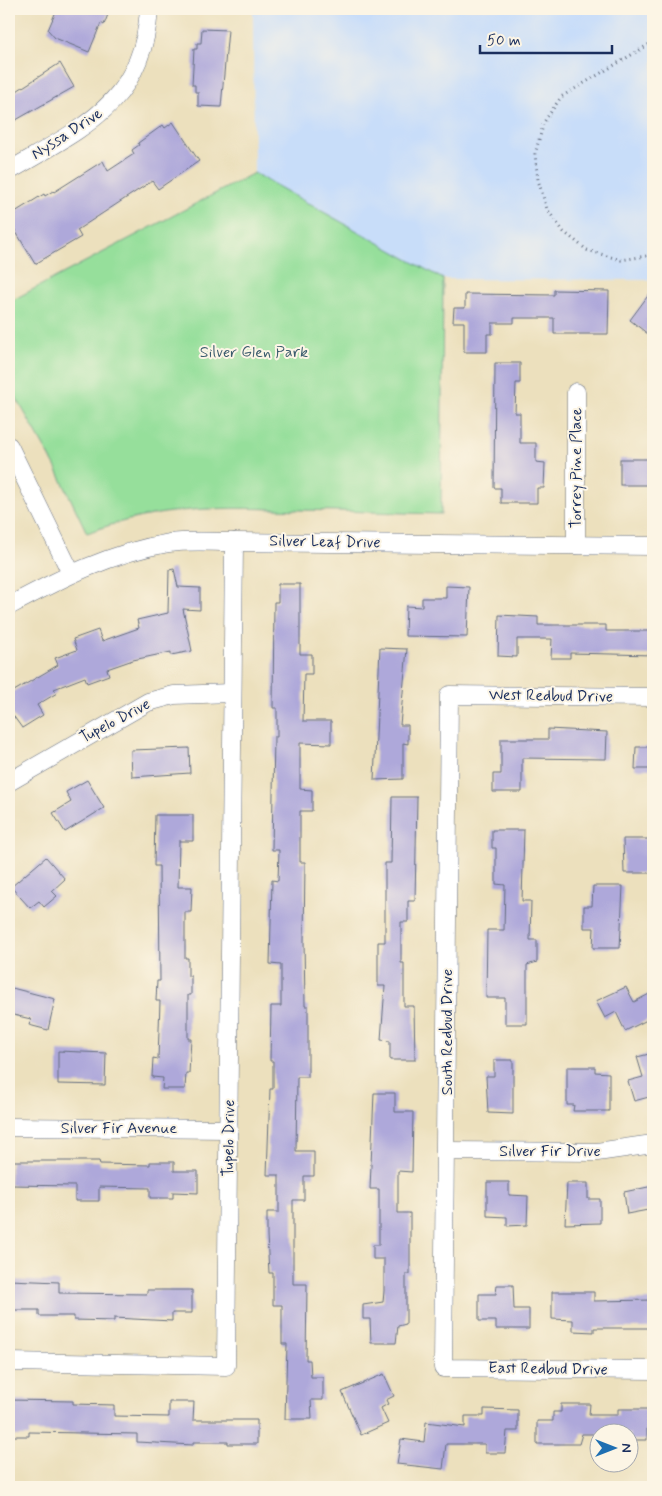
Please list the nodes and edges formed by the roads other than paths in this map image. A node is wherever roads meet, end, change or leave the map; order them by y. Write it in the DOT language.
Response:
graph roads {
  1 [pos="149,9"];
  2 [pos="9,171"];
  3 [pos="576,392"];
  4 [pos="9,446"];
  5 [pos="234,542"];
  6 [pos="576,545"];
  7 [pos="653,546"];
  8 [pos="71,573"];
  9 [pos="9,606"];
  10 [pos="231,693"];
  11 [pos="449,695"];
  12 [pos="653,697"];
  13 [pos="9,782"];
  14 [pos="9,1127"];
  15 [pos="229,1129"];
  16 [pos="653,1144"];
  17 [pos="446,1151"];
  18 [pos="9,1362"];
  19 [pos="443,1368"];
  20 [pos="653,1370"];
  1 -- 2 [label="street, Nyssa Drive"];
  3 -- 6 [label="street, Torrey Pine Place"];
  4 -- 8 [label="street"];
  5 -- 6 [label="street, Silver Leaf Drive"];
  5 -- 8 [label="street, Silver Leaf Drive"];
  5 -- 10 [label="street, Tupelo Drive"];
  6 -- 7 [label="street, Silver Leaf Drive"];
  8 -- 9 [label="street, Silver Leaf Drive"];
  10 -- 13 [label="street, Tupelo Drive"];
  10 -- 15 [label="street, Tupelo Drive"];
  11 -- 12 [label="street, West Redbud Drive"];
  11 -- 17 [label="street, South Redbud Drive"];
  14 -- 15 [label="street, Silver Fir Avenue"];
  15 -- 18 [label="street, Tupelo Drive"];
  16 -- 17 [label="street, Silver Fir Drive"];
  17 -- 19 [label="street, South Redbud Drive"];
  19 -- 20 [label="street, East Redbud Drive"];
}
